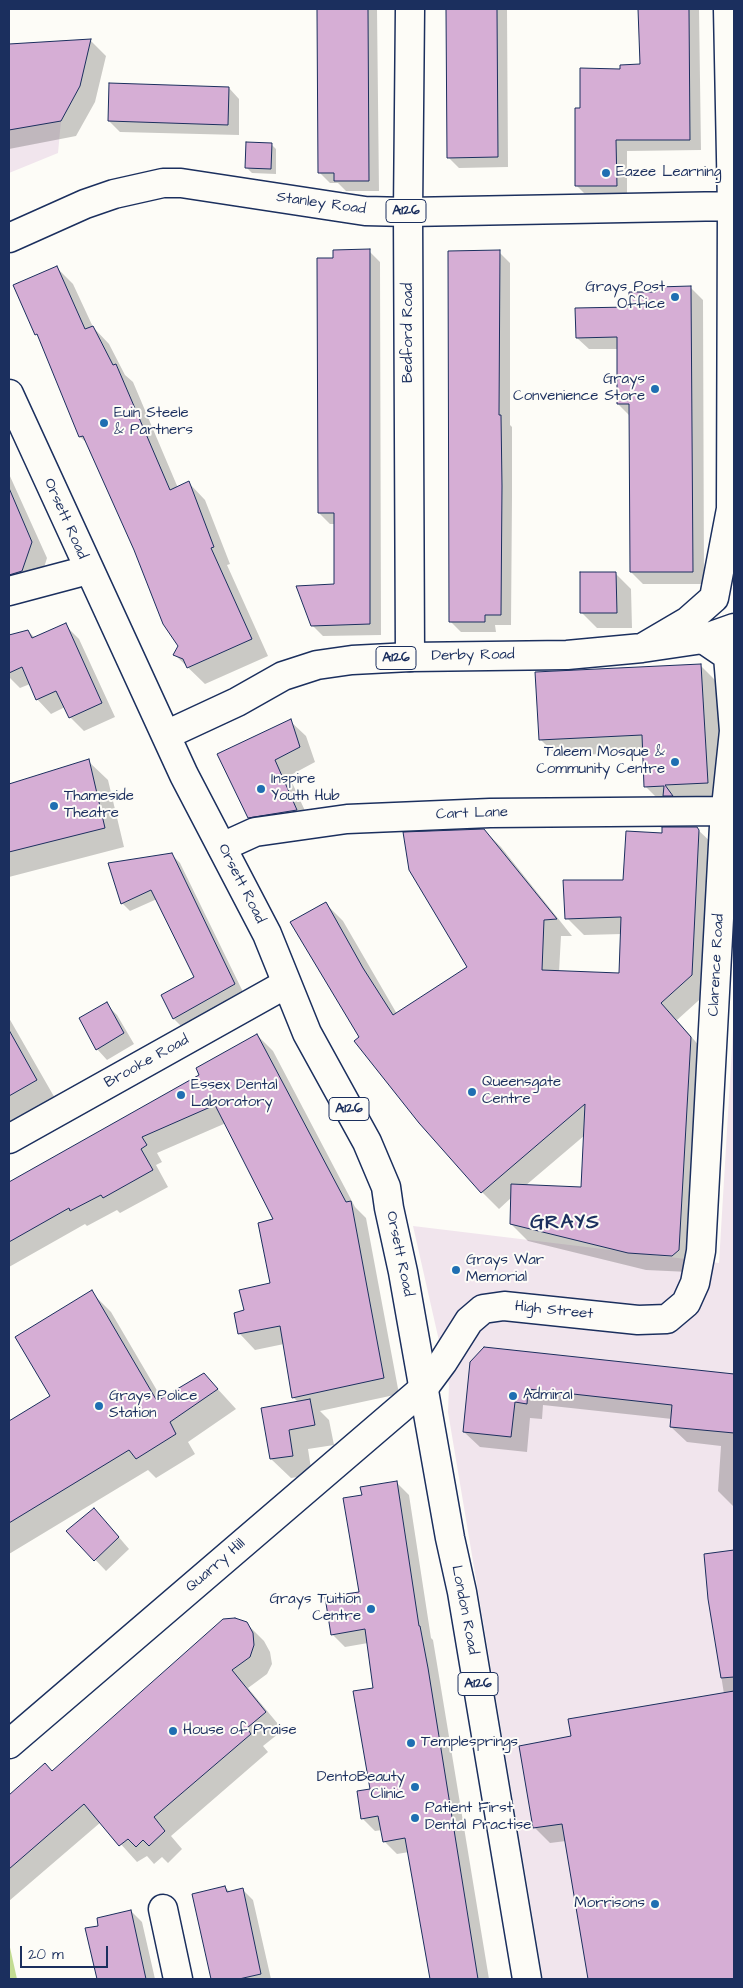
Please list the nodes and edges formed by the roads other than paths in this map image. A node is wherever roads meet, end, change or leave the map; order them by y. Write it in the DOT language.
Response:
graph roads {
  1 [pos="410,9"];
  2 [pos="728,9"];
  3 [pos="733,206"];
  4 [pos="408,212"];
  5 [pos="9,238"];
  6 [pos="9,394"];
  7 [pos="733,512"];
  8 [pos="88,570"];
  9 [pos="9,591"];
  10 [pos="734,628"];
  11 [pos="704,638"];
  12 [pos="642,648"];
  13 [pos="410,657"];
  14 [pos="166,735"];
  15 [pos="726,811"];
  16 [pos="222,847"];
  17 [pos="286,984"];
  18 [pos="9,1139"];
  19 [pos="686,1303"];
  20 [pos="423,1389"];
  21 [pos="9,1744"];
  22 [pos="163,1909"];
  23 [pos="178,1979"];
  24 [pos="527,1979"];
  1 -- 4 [label="main road, Bedford Road"];
  2 -- 3 [label="main road, A126"];
  3 -- 4 [label="main road, Stanley Road / A126"];
  3 -- 7 [label="main road, A126"];
  4 -- 5 [label="main road, Stanley Road / A126"];
  4 -- 13 [label="main road, Bedford Road"];
  6 -- 8 [label="main road, Orsett Road / A126"];
  7 -- 12 [label="main road, A126"];
  8 -- 9 [label="main road"];
  8 -- 14 [label="main road, Orsett Road / A126"];
  10 -- 11 [label="main road, Derby Road"];
  11 -- 12 [label="main road, Derby Road"];
  11 -- 15 [label="main road, Clarence Road"];
  12 -- 13 [label="main road, Derby Road / A126"];
  13 -- 14 [label="main road, Derby Road / A126"];
  14 -- 16 [label="main road, Orsett Road / A126"];
  15 -- 16 [label="main road, Cart Lane"];
  15 -- 19 [label="main road, Clarence Road"];
  16 -- 17 [label="main road, Orsett Road / A126"];
  17 -- 18 [label="main road, Brooke Road"];
  17 -- 20 [label="main road, Orsett Road / A126"];
  19 -- 20 [label="main road, High Street"];
  20 -- 21 [label="main road, Quarry Hill"];
  20 -- 24 [label="main road, London Road / A126"];
  22 -- 23 [label="main road"];
}
